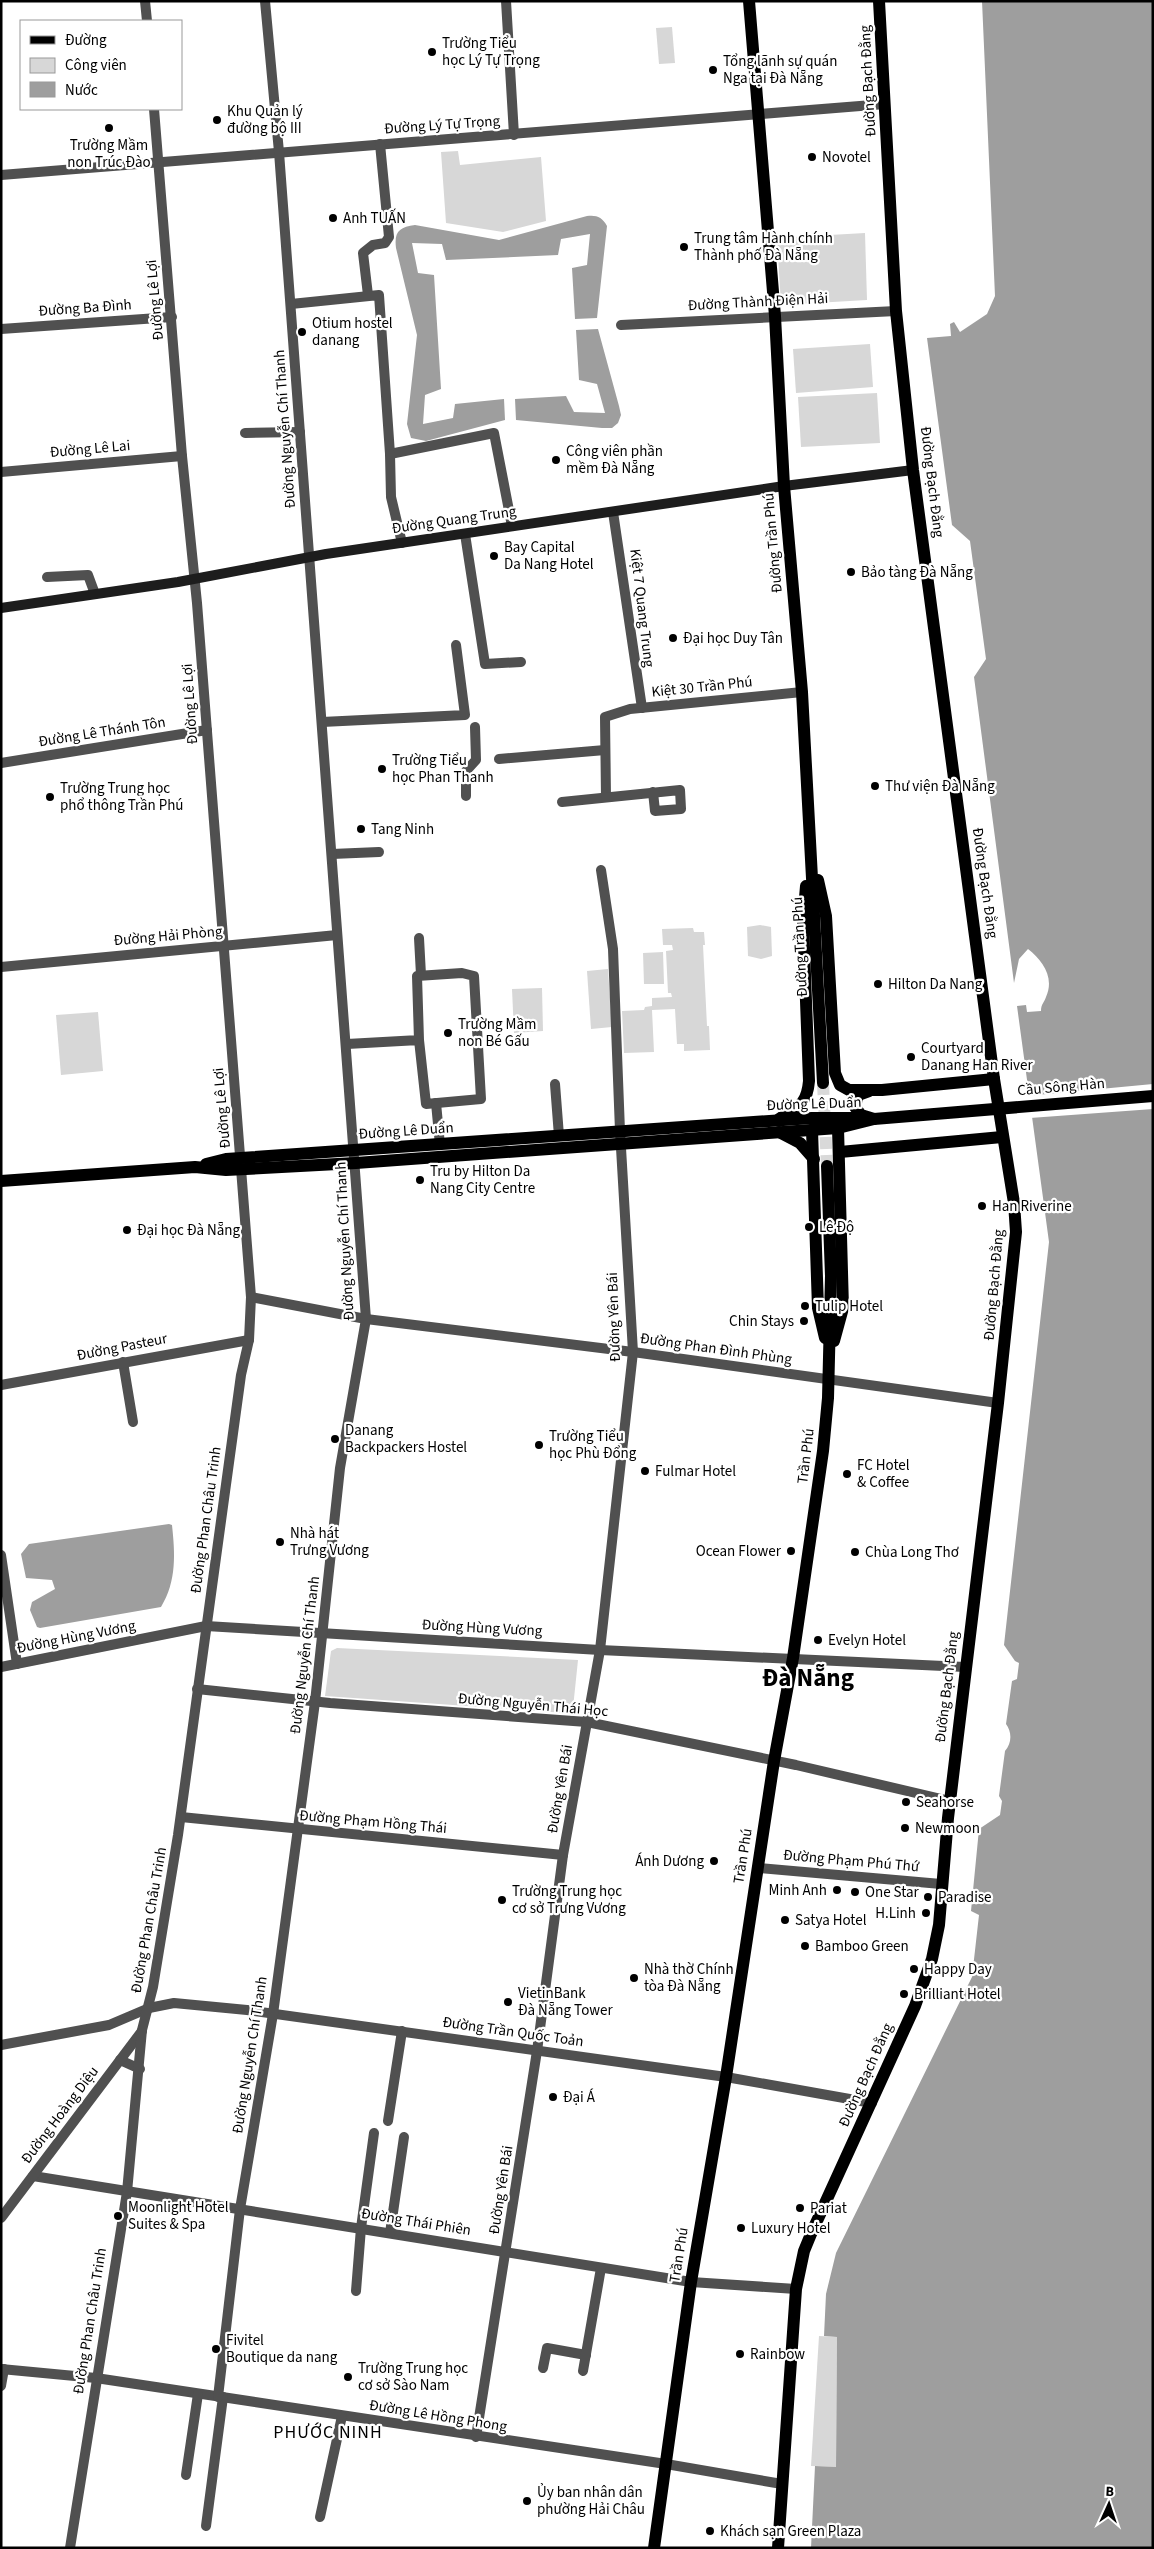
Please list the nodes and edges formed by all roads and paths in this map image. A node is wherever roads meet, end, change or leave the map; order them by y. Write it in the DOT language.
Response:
graph roads {
  1 [pos="145,1"];
  2 [pos="265,1"];
  3 [pos="506,1"];
  4 [pos="749,1"];
  5 [pos="879,1"];
  6 [pos="146,20"];
  7 [pos="885,104"];
  8 [pos="154,110"];
  9 [pos="758,113"];
  10 [pos="514,135"];
  11 [pos="380,144"];
  12 [pos="279,152"];
  13 [pos="159,161"];
  14 [pos="1,175"];
  15 [pos="368,295"];
  16 [pos="291,304"];
  17 [pos="896,311"];
  18 [pos="774,316"];
  19 [pos="172,317"];
  20 [pos="621,325"];
  21 [pos="1,330"];
  22 [pos="300,432"];
  23 [pos="245,433"];
  24 [pos="390,454"];
  25 [pos="182,456"];
  26 [pos="913,470"];
  27 [pos="1,472"];
  28 [pos="784,486"];
  29 [pos="613,512"];
  30 [pos="512,526"];
  31 [pos="465,534"];
  32 [pos="402,543"];
  33 [pos="310,557"];
  34 [pos="47,577"];
  35 [pos="195,579"];
  36 [pos="95,594"];
  37 [pos="1,608"];
  38 [pos="456,645"];
  39 [pos="521,662"];
  40 [pos="802,692"];
  41 [pos="642,708"];
  42 [pos="322,722"];
  43 [pos="475,727"];
  44 [pos="207,730"];
  45 [pos="605,750"];
  46 [pos="499,758"];
  47 [pos="1,764"];
  48 [pos="653,792"];
  49 [pos="466,796"];
  50 [pos="606,797"];
  51 [pos="562,802"];
  52 [pos="810,846"];
  53 [pos="379,852"];
  54 [pos="332,854"];
  55 [pos="601,870"];
  56 [pos="337,935"];
  57 [pos="420,938"];
  58 [pos="224,946"];
  59 [pos="1,967"];
  60 [pos="419,976"];
  61 [pos="419,1040"];
  62 [pos="347,1044"];
  63 [pos="994,1079"];
  64 [pos="823,1083"];
  65 [pos="555,1084"];
  66 [pos="882,1090"];
  67 [pos="1153,1096"];
  68 [pos="436,1103"];
  69 [pos="874,1119"];
  70 [pos="777,1126"];
  71 [pos="838,1128"];
  72 [pos="812,1130"];
  73 [pos="558,1136"];
  74 [pos="1002,1137"];
  75 [pos="620,1138"];
  76 [pos="440,1145"];
  77 [pos="840,1152"];
  78 [pos="355,1157"];
  79 [pos="814,1159"];
  80 [pos="241,1164"];
  81 [pos="827,1166"];
  82 [pos="1,1181"];
  83 [pos="251,1297"];
  84 [pos="366,1319"];
  85 [pos="249,1340"];
  86 [pos="633,1352"];
  87 [pos="829,1358"];
  88 [pos="123,1362"];
  89 [pos="828,1381"];
  90 [pos="1,1385"];
  91 [pos="998,1403"];
  92 [pos="133,1422"];
  93 [pos="1,1555"];
  94 [pos="206,1626"];
  95 [pos="323,1634"];
  96 [pos="600,1650"];
  97 [pos="793,1658"];
  98 [pos="17,1664"];
  99 [pos="1,1667"];
  100 [pos="965,1667"];
  101 [pos="197,1689"];
  102 [pos="315,1702"];
  103 [pos="587,1722"];
  104 [pos="774,1761"];
  105 [pos="950,1801"];
  106 [pos="181,1817"];
  107 [pos="297,1830"];
  108 [pos="563,1855"];
  109 [pos="758,1868"];
  110 [pos="941,1884"];
  111 [pos="149,2008"];
  112 [pos="273,2014"];
  113 [pos="142,2030"];
  114 [pos="402,2031"];
  115 [pos="1,2045"];
  116 [pos="537,2051"];
  117 [pos="120,2060"];
  118 [pos="140,2069"];
  119 [pos="726,2077"];
  120 [pos="872,2103"];
  121 [pos="388,2120"];
  122 [pos="374,2133"];
  123 [pos="404,2137"];
  124 [pos="33,2176"];
  125 [pos="127,2192"];
  126 [pos="240,2208"];
  127 [pos="1,2218"];
  128 [pos="361,2228"];
  129 [pos="390,2233"];
  130 [pos="507,2251"];
  131 [pos="601,2268"];
  132 [pos="691,2282"];
  133 [pos="796,2289"];
  134 [pos="356,2291"];
  135 [pos="586,2355"];
  136 [pos="543,2368"];
  137 [pos="3,2369"];
  138 [pos="583,2371"];
  139 [pos="96,2378"];
  140 [pos="1,2386"];
  141 [pos="198,2394"];
  142 [pos="221,2397"];
  143 [pos="342,2416"];
  144 [pos="476,2437"];
  145 [pos="666,2464"];
  146 [pos="186,2476"];
  147 [pos="782,2484"];
  148 [pos="320,2517"];
  149 [pos="206,2526"];
  150 [pos="70,2548"];
  151 [pos="654,2548"];
  152 [pos="778,2548"];
  1 -- 6 [label="street"];
  2 -- 12 [label="street, Đường Nguyễn Chí Thanh"];
  3 -- 10 [label="street"];
  4 -- 9 [label="main road, Đường Trần Phú"];
  5 -- 7 [label="main road, Đường Bạch Đằng"];
  7 -- 9 [label="street, Đường Lý Tự Trọng"];
  7 -- 17 [label="main road, Đường Bạch Đằng"];
  8 -- 13 [label="street, Đường Lê Lợi"];
  9 -- 10 [label="street, Đường Lý Tự Trọng"];
  9 -- 18 [label="main road, Đường Trần Phú"];
  10 -- 11 [label="street, Đường Lý Tự Trọng"];
  11 -- 12 [label="street, Đường Lý Tự Trọng"];
  11 -- 15 [label="street"];
  12 -- 13 [label="street, Đường Lý Tự Trọng"];
  12 -- 16 [label="street, Đường Nguyễn Chí Thanh"];
  13 -- 14 [label="street, Đường Lý Tự Trọng"];
  13 -- 19 [label="street, Đường Lê Lợi"];
  15 -- 16 [label="street"];
  15 -- 24 [label="street"];
  16 -- 22 [label="street, Đường Nguyễn Chí Thanh"];
  17 -- 18 [label="street, Đường Thành Điện Hải"];
  17 -- 26 [label="main road, Đường Bạch Đằng"];
  18 -- 20 [label="street, Đường Thành Điện Hải"];
  18 -- 28 [label="main road, Đường Trần Phú"];
  19 -- 21 [label="street, Đường Ba Đình"];
  19 -- 25 [label="street, Đường Lê Lợi"];
  22 -- 23 [label="street"];
  22 -- 33 [label="street, Đường Nguyễn Chí Thanh"];
  24 -- 30 [label="street"];
  24 -- 32 [label="street"];
  25 -- 27 [label="street, Đường Lê Lai"];
  25 -- 35 [label="street, Đường Lê Lợi"];
  26 -- 28 [label="main road, Đường Quang Trung"];
  26 -- 63 [label="main road, Đường Bạch Đằng"];
  28 -- 29 [label="main road, Đường Quang Trung"];
  28 -- 40 [label="main road, Đường Trần Phú"];
  29 -- 30 [label="main road, Đường Quang Trung"];
  29 -- 41 [label="street, Kiệt 7 Quang Trung"];
  30 -- 31 [label="main road, Đường Quang Trung"];
  31 -- 32 [label="main road, Đường Quang Trung"];
  31 -- 39 [label="street"];
  32 -- 33 [label="main road, Đường Quang Trung"];
  33 -- 35 [label="main road, Đường Quang Trung"];
  33 -- 42 [label="street, Đường Nguyễn Chí Thanh"];
  34 -- 36 [label="street"];
  35 -- 36 [label="main road, Đường Quang Trung"];
  35 -- 44 [label="street, Đường Lê Lợi"];
  36 -- 37 [label="main road, Đường Quang Trung"];
  38 -- 42 [label="street"];
  40 -- 41 [label="street, Kiệt 30 Trần Phú"];
  40 -- 52 [label="main road, Đường Trần Phú"];
  41 -- 45 [label="street, Kiệt 30 Trần Phú"];
  42 -- 54 [label="street, Đường Nguyễn Chí Thanh"];
  43 -- 49 [label="street"];
  44 -- 47 [label="street, Đường Lê Thánh Tôn"];
  44 -- 58 [label="street, Đường Lê Lợi"];
  45 -- 46 [label="street"];
  45 -- 50 [label="street"];
  48 -- 50 [label="street"];
  50 -- 51 [label="street"];
  52 -- 64 [label="main road, Đường Trần Phú"];
  52 -- 66 [label="main road"];
  52 -- 70 [label="main road"];
  53 -- 54 [label="street"];
  54 -- 56 [label="street, Đường Nguyễn Chí Thanh"];
  55 -- 75 [label="street, Đường Yên Bái"];
  56 -- 58 [label="street, Đường Hải Phòng"];
  56 -- 62 [label="street, Đường Nguyễn Chí Thanh"];
  57 -- 60 [label="street"];
  58 -- 59 [label="street, Đường Hải Phòng"];
  58 -- 80 [label="street, Đường Lê Lợi"];
  60 -- 61 [label="street"];
  60 -- 68 [label="street"];
  61 -- 62 [label="street"];
  61 -- 68 [label="street"];
  62 -- 78 [label="street, Đường Nguyễn Chí Thanh"];
  63 -- 66 [label="main road"];
  63 -- 74 [label="main road, Đường Bạch Đằng"];
  65 -- 73 [label="street"];
  66 -- 69 [label="main road"];
  67 -- 69 [label="main road, Cầu Sông Hàn"];
  68 -- 76 [label="street"];
  69 -- 70 [label="main road, Đường Lê Duẩn"];
  69 -- 71 [label="main road, Đường Lê Duẩn"];
  70 -- 72 [label="main road, Đường Lê Duẩn"];
  70 -- 75 [label="main road, Đường Lê Duẩn"];
  70 -- 79 [label="main road"];
  71 -- 72 [label="main road, Đường Lê Duẩn"];
  71 -- 77 [label="main road"];
  72 -- 79 [label="main road"];
  73 -- 75 [label="main road, Đường Lê Duẩn"];
  73 -- 76 [label="main road, Đường Lê Duẩn"];
  74 -- 77 [label="main road"];
  74 -- 91 [label="main road, Đường Bạch Đằng"];
  75 -- 78 [label="main road, Đường Lê Duẩn"];
  75 -- 86 [label="street, Đường Yên Bái"];
  76 -- 78 [label="main road, Đường Lê Duẩn"];
  77 -- 87 [label="main road"];
  78 -- 80 [label="main road, Đường Lê Duẩn"];
  78 -- 84 [label="street, Đường Nguyễn Chí Thanh"];
  79 -- 87 [label="main road"];
  80 -- 82 [label="main road, Đường Lê Duẩn"];
  80 -- 83 [label="street, Đường Lê Lợi"];
  81 -- 87 [label="main road, Trần Phú"];
  83 -- 84 [label="street, Đường Phan Đình Phùng"];
  83 -- 85 [label="street, Đường Phan Châu Trinh"];
  84 -- 86 [label="street, Đường Phan Đình Phùng"];
  84 -- 95 [label="street, Đường Nguyễn Chí Thanh"];
  85 -- 88 [label="street, Đường Pasteur"];
  85 -- 94 [label="street, Đường Phan Châu Trinh"];
  86 -- 89 [label="street, Đường Phan Đình Phùng"];
  86 -- 96 [label="street, Đường Yên Bái"];
  87 -- 89 [label="main road, Trần Phú"];
  88 -- 90 [label="street, Đường Pasteur"];
  88 -- 92 [label="street"];
  89 -- 91 [label="street, Đường Phan Đình Phùng"];
  89 -- 97 [label="main road, Trần Phú"];
  91 -- 100 [label="main road, Đường Bạch Đằng"];
  93 -- 98 [label="street"];
  94 -- 95 [label="street, Đường Hùng Vương"];
  94 -- 98 [label="street, Đường Hùng Vương"];
  94 -- 101 [label="street, Đường Phan Châu Trinh"];
  95 -- 96 [label="street, Đường Hùng Vương"];
  95 -- 102 [label="street, Đường Nguyễn Chí Thanh"];
  96 -- 97 [label="street, Đường Hùng Vương"];
  96 -- 103 [label="street, Đường Yên Bái"];
  97 -- 100 [label="street, Đường Hùng Vương"];
  97 -- 104 [label="main road, Trần Phú"];
  98 -- 99 [label="street, Đường Hùng Vương"];
  100 -- 105 [label="main road, Đường Bạch Đằng"];
  101 -- 102 [label="street, Đường Nguyễn Thái Học"];
  101 -- 106 [label="street, Đường Phan Châu Trinh"];
  102 -- 103 [label="street, Đường Nguyễn Thái Học"];
  102 -- 107 [label="street, Đường Nguyễn Chí Thanh"];
  103 -- 104 [label="street, Đường Nguyễn Thái Học"];
  103 -- 108 [label="street, Đường Yên Bái"];
  104 -- 105 [label="street, Đường Nguyễn Thái Học"];
  104 -- 109 [label="main road, Trần Phú"];
  105 -- 110 [label="main road, Đường Bạch Đằng"];
  106 -- 107 [label="street, Đường Phạm Hồng Thái"];
  106 -- 111 [label="street, Đường Phan Châu Trinh"];
  107 -- 108 [label="street, Đường Phạm Hồng Thái"];
  107 -- 112 [label="street, Đường Nguyễn Chí Thanh"];
  108 -- 116 [label="street, Đường Yên Bái"];
  109 -- 110 [label="street, Đường Phạm Phú Thứ"];
  109 -- 119 [label="main road, Trần Phú"];
  110 -- 120 [label="main road, Đường Bạch Đằng"];
  111 -- 112 [label="street, Đường Trần Quốc Toản"];
  111 -- 113 [label="street, Đường Phan Châu Trinh"];
  111 -- 115 [label="street, Đường Trần Quốc Toản"];
  112 -- 114 [label="street, Đường Trần Quốc Toản"];
  112 -- 126 [label="street, Đường Nguyễn Chí Thanh"];
  113 -- 117 [label="street, Đường Hoàng Diệu"];
  113 -- 118 [label="street, Đường Phan Châu Trinh"];
  114 -- 116 [label="street, Đường Trần Quốc Toản"];
  114 -- 121 [label="street"];
  116 -- 119 [label="street, Đường Trần Quốc Toản"];
  116 -- 130 [label="street, Đường Yên Bái"];
  117 -- 118 [label="street"];
  117 -- 124 [label="street, Đường Hoàng Diệu"];
  118 -- 125 [label="street, Đường Phan Châu Trinh"];
  119 -- 120 [label="street, Đường Trần Quốc Toản"];
  119 -- 132 [label="main road, Trần Phú"];
  120 -- 133 [label="main road, Đường Bạch Đằng"];
  122 -- 128 [label="street"];
  123 -- 129 [label="street"];
  124 -- 125 [label="street, Đường Thái Phiên"];
  124 -- 127 [label="street, Đường Hoàng Diệu"];
  125 -- 126 [label="street, Đường Thái Phiên"];
  125 -- 139 [label="street, Đường Phan Châu Trinh"];
  126 -- 128 [label="street, Đường Thái Phiên"];
  126 -- 142 [label="street, Đường Nguyễn Chí Thanh"];
  128 -- 129 [label="street, Đường Thái Phiên"];
  128 -- 134 [label="street"];
  129 -- 130 [label="street, Đường Thái Phiên"];
  130 -- 131 [label="street, Đường Thái Phiên"];
  130 -- 144 [label="street, Đường Yên Bái"];
  131 -- 132 [label="street, Đường Thái Phiên"];
  131 -- 135 [label="street"];
  132 -- 133 [label="street, Đường Thái Phiên"];
  132 -- 145 [label="main road, Trần Phú"];
  133 -- 147 [label="main road, Đường Bạch Đằng"];
  135 -- 136 [label="street"];
  135 -- 138 [label="street"];
  137 -- 139 [label="street, Đường Lê Hồng Phong"];
  137 -- 140 [label="street"];
  139 -- 141 [label="street, Đường Lê Hồng Phong"];
  139 -- 150 [label="street, Đường Phan Châu Trinh"];
  141 -- 142 [label="street, Đường Lê Hồng Phong"];
  141 -- 146 [label="street"];
  142 -- 143 [label="street, Đường Lê Hồng Phong"];
  142 -- 149 [label="street, Đường Nguyễn Chí Thanh"];
  143 -- 144 [label="street, Đường Lê Hồng Phong"];
  143 -- 148 [label="street"];
  144 -- 145 [label="street, Đường Lê Hồng Phong"];
  145 -- 147 [label="street, Đường Lê Hồng Phong"];
  145 -- 151 [label="main road, Trần Phú"];
  147 -- 152 [label="main road, Đường Bạch Đằng"];
}
